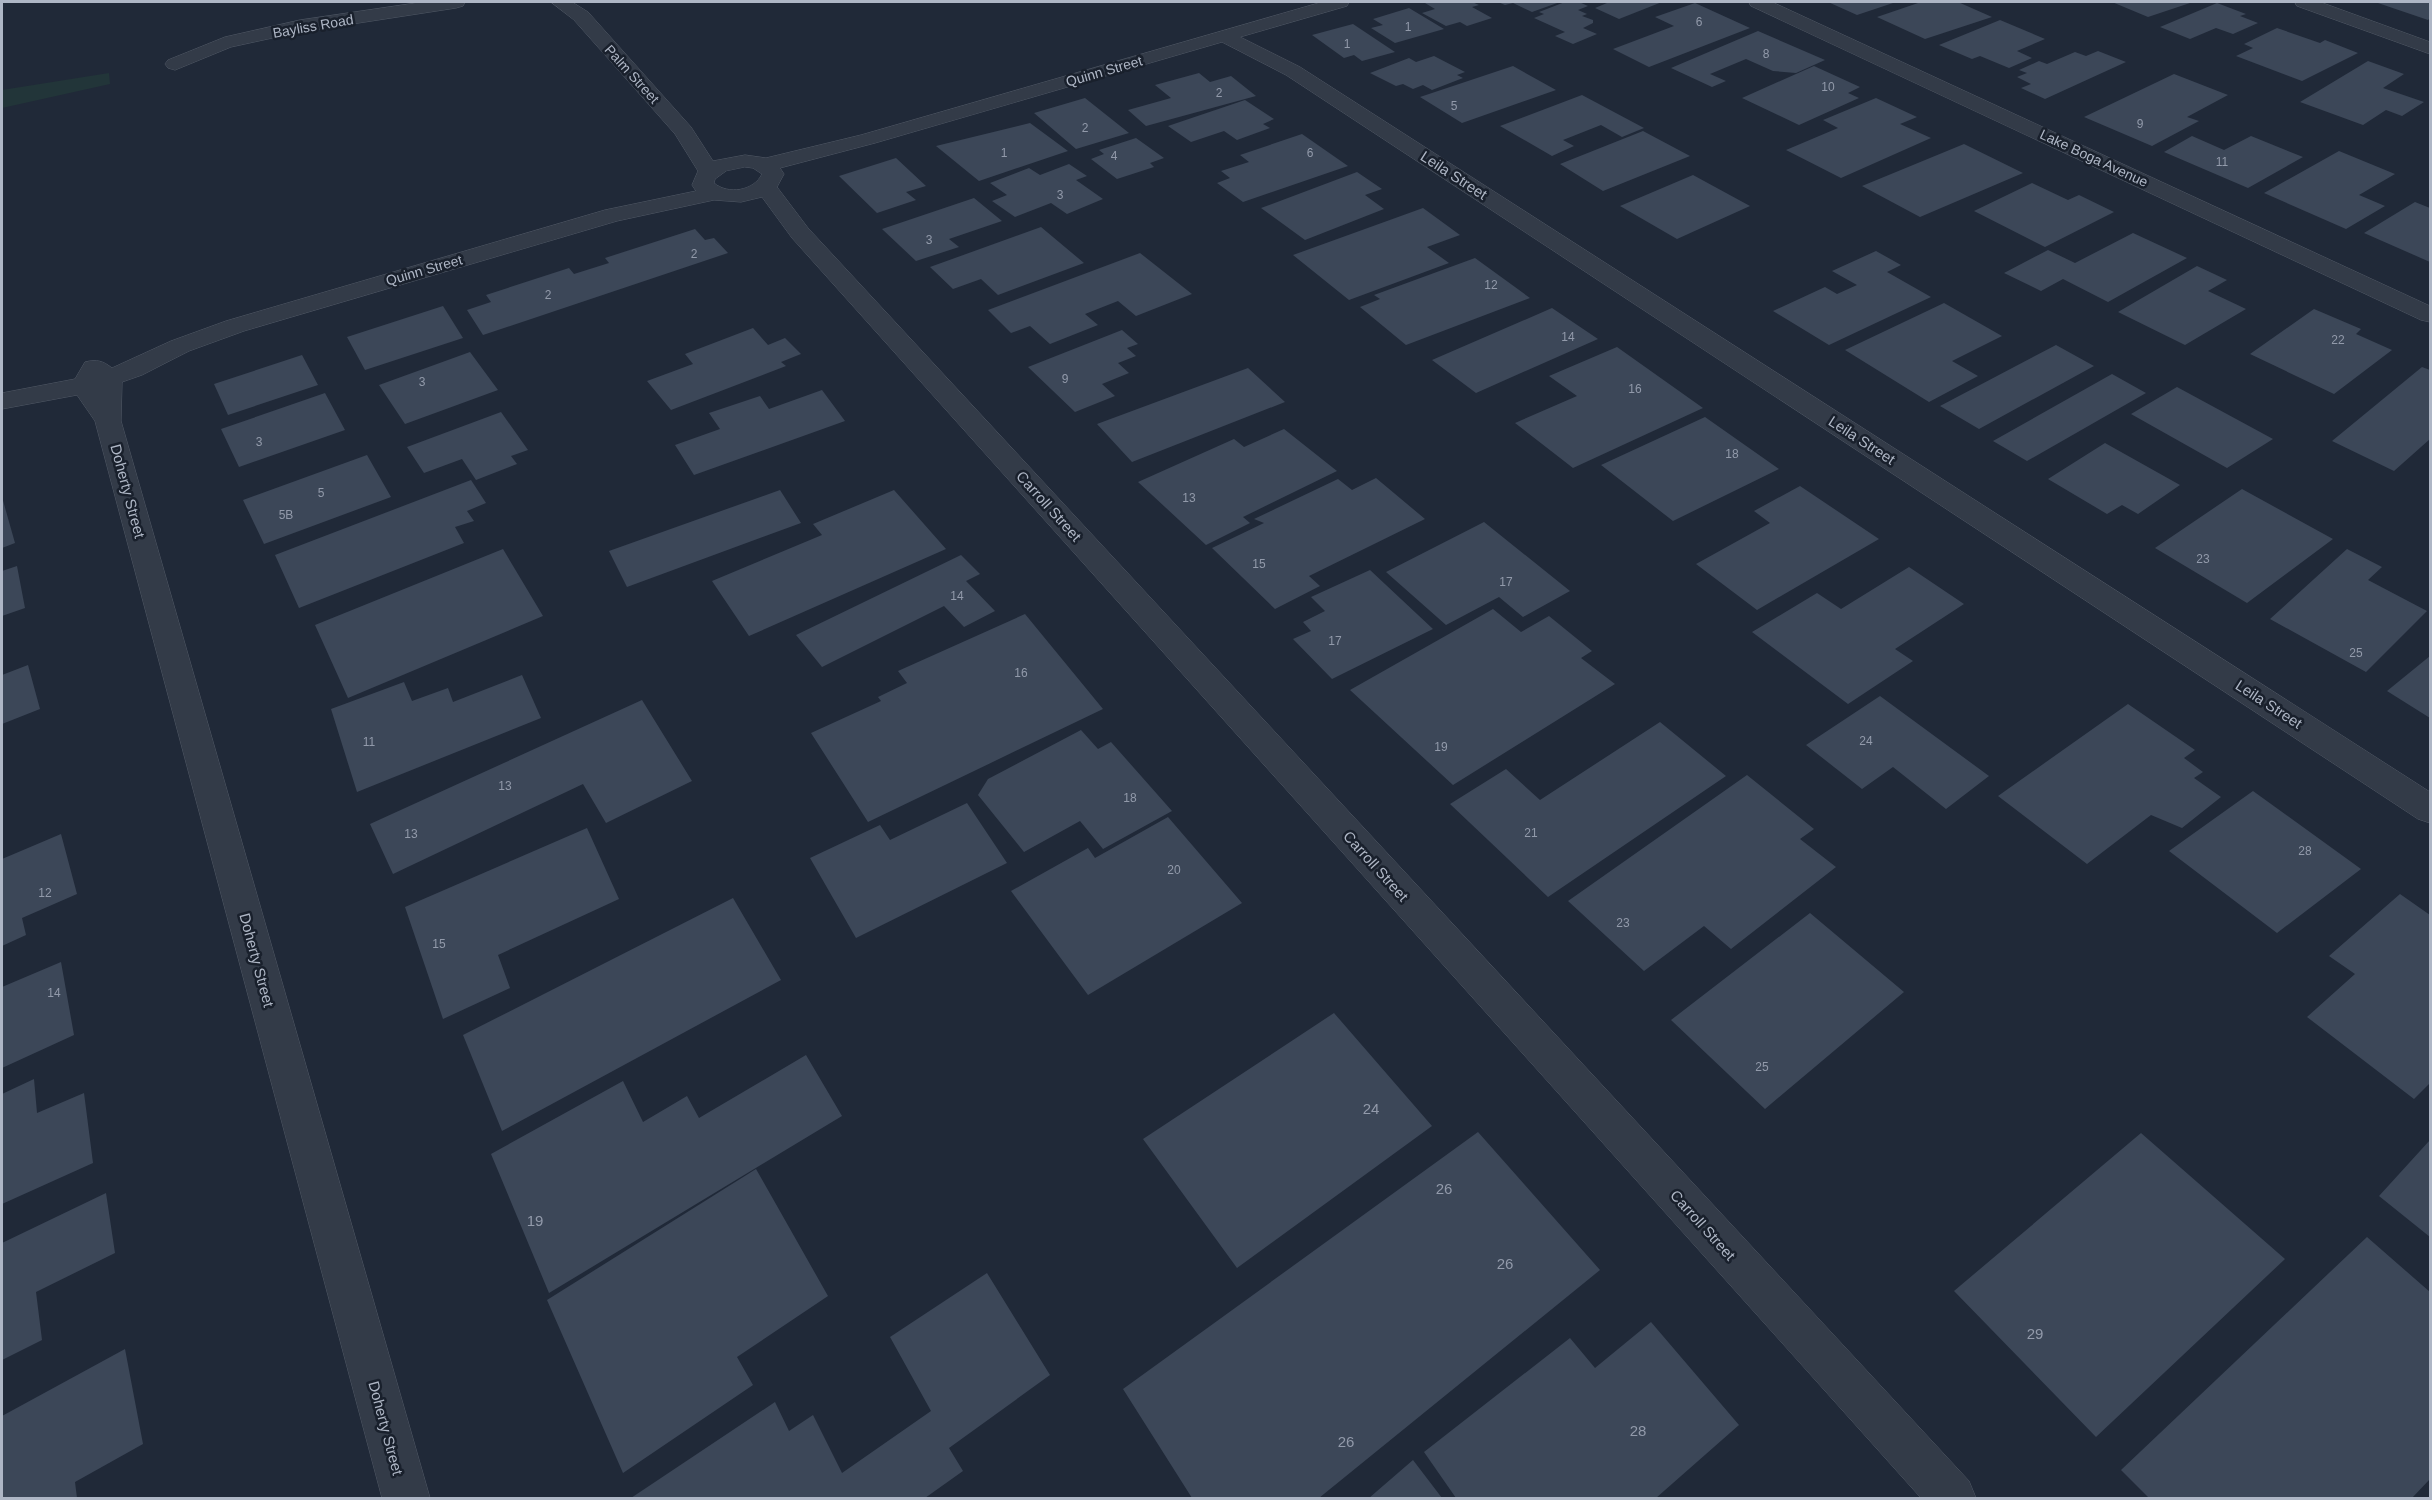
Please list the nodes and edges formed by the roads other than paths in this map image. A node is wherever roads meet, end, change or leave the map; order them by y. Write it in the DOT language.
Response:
graph roads {
  1 [pos="456,2"];
  2 [pos="560,2"];
  3 [pos="1340,2"];
  4 [pos="1758,2"];
  5 [pos="2304,2"];
  6 [pos="578,9"];
  7 [pos="1245,30"];
  8 [pos="1224,36"];
  9 [pos="2430,48"];
  10 [pos="175,64"];
  11 [pos="1293,71"];
  12 [pos="684,131"];
  13 [pos="733,162"];
  14 [pos="767,177"];
  15 [pos="708,182"];
  16 [pos="740,195"];
  17 [pos="800,233"];
  18 [pos="2430,315"];
  19 [pos="96,377"];
  20 [pos="2,389"];
  21 [pos="2,401"];
  22 [pos="2430,809"];
  23 [pos="406,1498"];
  24 [pos="1952,1498"];
  1 -- 10 [label="street, Bayliss Road"];
  2 -- 6 [label="street, Palm Street"];
  3 -- 7 [label="street, Quinn Street"];
  4 -- 18 [label="street, Lake Boga Avenue"];
  5 -- 9 [label="street"];
  6 -- 12 [label="street, Palm Street"];
  7 -- 8 [label="street, Quinn Street"];
  7 -- 11 [label="street, Leila Street"];
  8 -- 11 [label="street, Leila Street"];
  8 -- 14 [label="street, Quinn Street"];
  11 -- 22 [label="street, Leila Street"];
  12 -- 13 [label="street, Palm Street"];
  12 -- 15 [label="street, Palm Street"];
  13 -- 14 [label="street"];
  13 -- 15 [label="street"];
  14 -- 16 [label="street, Quinn Street"];
  14 -- 17 [label="street, Carroll Street"];
  15 -- 16 [label="street"];
  15 -- 19 [label="street, Quinn Street"];
  16 -- 17 [label="street, Carroll Street"];
  17 -- 24 [label="street, Carroll Street"];
  19 -- 20 [label="street, Quinn Street"];
  19 -- 21 [label="street, Quinn Street"];
  19 -- 23 [label="street, Doherty Street"];
}
